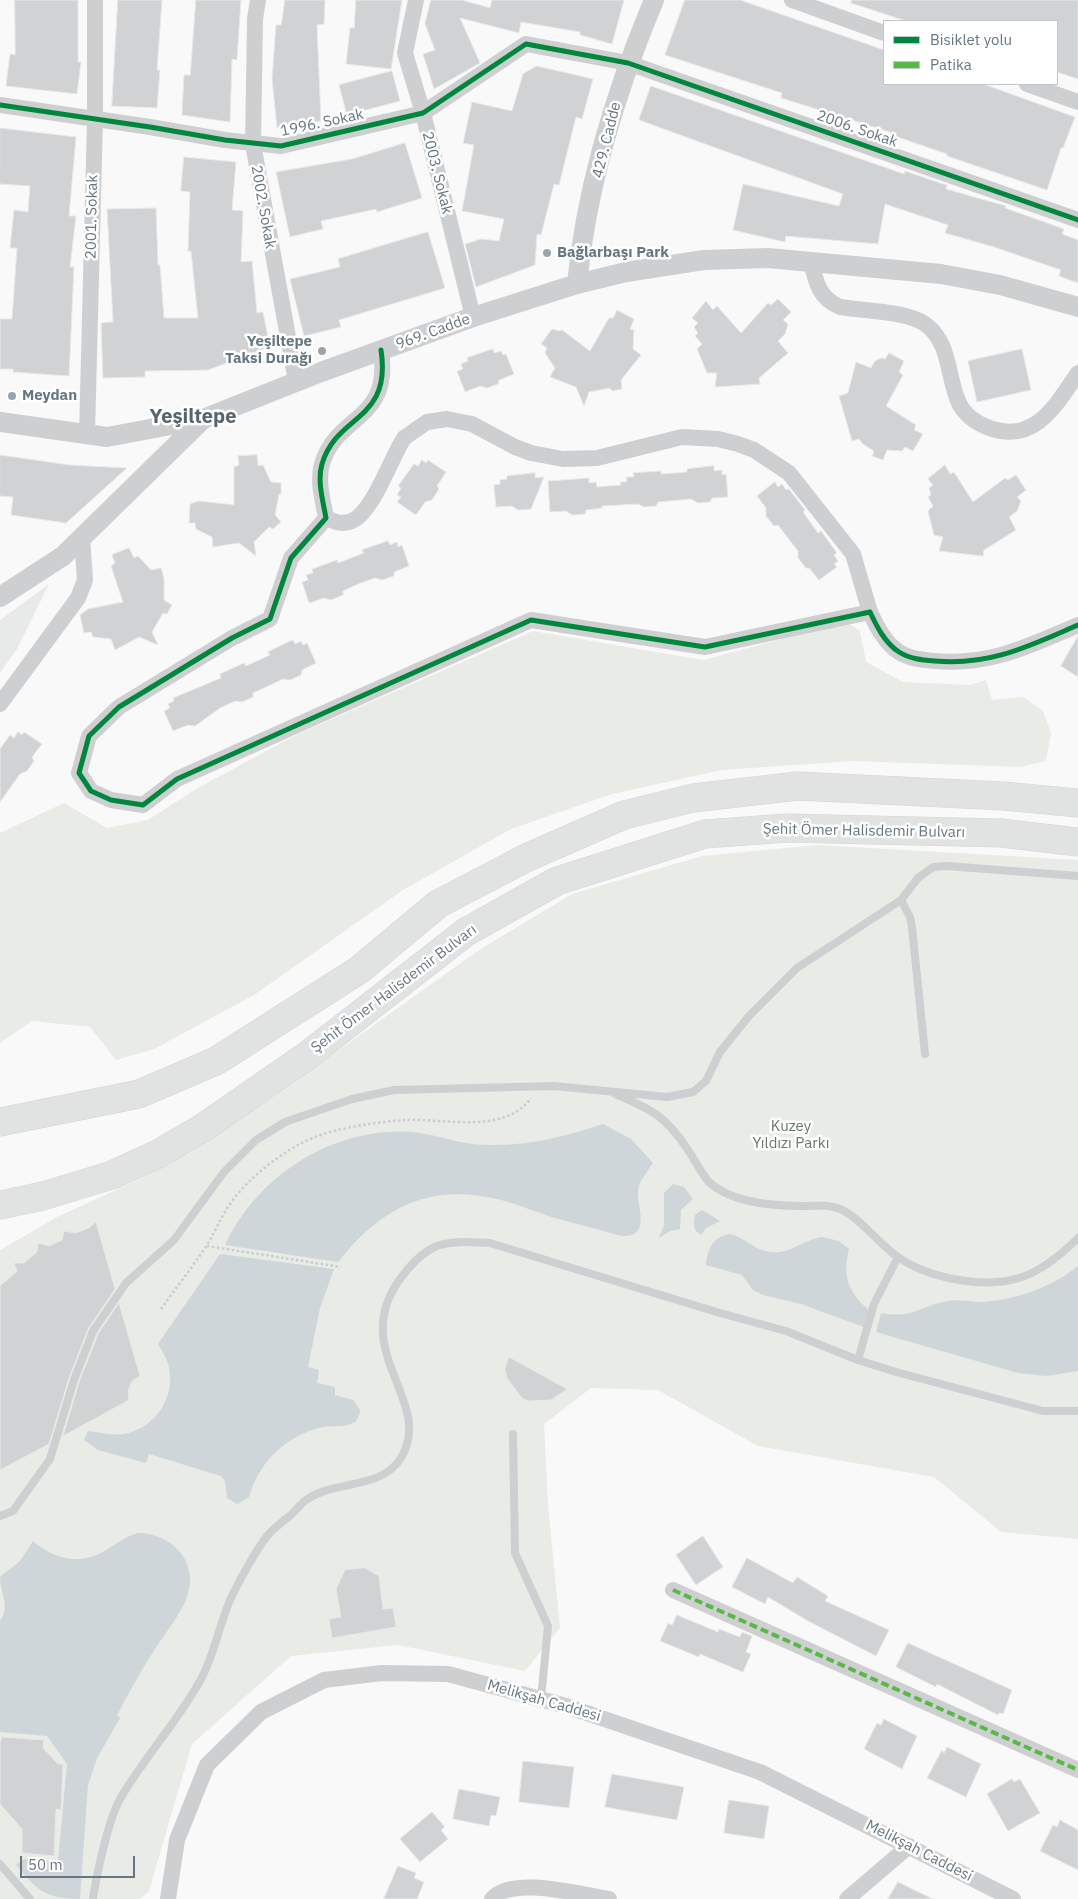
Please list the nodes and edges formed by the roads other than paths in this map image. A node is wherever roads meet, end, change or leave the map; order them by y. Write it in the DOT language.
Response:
graph roads {
  1 [pos="95,0"];
  2 [pos="258,0"];
  3 [pos="416,0"];
  4 [pos="654,0"];
  5 [pos="792,0"];
  6 [pos="883,33"];
  7 [pos="628,63"];
  8 [pos="1029,85"];
  9 [pos="1078,102"];
  10 [pos="0,105"];
  11 [pos="423,113"];
  12 [pos="95,119"];
  13 [pos="253,144"];
  14 [pos="1078,220"];
  15 [pos="811,262"];
  16 [pos="577,284"];
  17 [pos="1078,308"];
  18 [pos="472,317"];
  19 [pos="381,350"];
  20 [pos="1078,373"];
  21 [pos="296,382"];
  22 [pos="203,419"];
  23 [pos="0,422"];
  24 [pos="87,435"];
  25 [pos="326,518"];
  26 [pos="82,537"];
  27 [pos="0,597"];
  28 [pos="870,612"];
  29 [pos="1078,625"];
  30 [pos="0,704"];
  31 [pos="1078,803"];
  32 [pos="1078,842"];
  33 [pos="1078,876"];
  34 [pos="901,900"];
  35 [pos="925,1054"];
  36 [pos="606,1091"];
  37 [pos="0,1122"];
  38 [pos="0,1205"];
  39 [pos="1078,1238"];
  40 [pos="898,1257"];
  41 [pos="858,1360"];
  42 [pos="1078,1411"];
  43 [pos="513,1434"];
  44 [pos="0,1516"];
  45 [pos="672,1590"];
  46 [pos="541,1699"];
  47 [pos="1078,1770"];
  48 [pos="909,1846"];
  49 [pos="0,1864"];
  50 [pos="30,1899"];
  51 [pos="92,1899"];
  52 [pos="168,1899"];
  53 [pos="492,1899"];
  54 [pos="609,1899"];
  55 [pos="847,1899"];
  56 [pos="1013,1899"];
  1 -- 12 [label="street, 2001. Sokak"];
  2 -- 13 [label="street, 2002. Sokak"];
  3 -- 11 [label="street, 2003. Sokak"];
  4 -- 7 [label="street, 429. Cadde"];
  5 -- 6 [label="street"];
  7 -- 11 [label="street, 1996. Sokak"];
  7 -- 14 [label="street, 2006. Sokak"];
  7 -- 16 [label="street, 429. Cadde"];
  8 -- 9 [label="street"];
  10 -- 12 [label="street, 1996. Sokak"];
  11 -- 13 [label="street, 1996. Sokak"];
  11 -- 18 [label="street, 2003. Sokak"];
  12 -- 13 [label="street, 1996. Sokak"];
  12 -- 24 [label="street, 2001. Sokak"];
  13 -- 21 [label="street, 2002. Sokak"];
  15 -- 16 [label="street, 969. Cadde"];
  15 -- 17 [label="street, 969. Cadde"];
  15 -- 20 [label="street"];
  16 -- 18 [label="street, 969. Cadde"];
  18 -- 19 [label="street, 969. Cadde"];
  19 -- 21 [label="street, 969. Cadde"];
  19 -- 25 [label="street"];
  21 -- 22 [label="street, 969. Cadde"];
  22 -- 24 [label="street, 969. Cadde"];
  22 -- 26 [label="street"];
  23 -- 24 [label="street, 969. Cadde"];
  25 -- 28 [label="street"];
  25 -- 28 [label="street"];
  26 -- 27 [label="street"];
  26 -- 30 [label="street"];
  28 -- 29 [label="street"];
  31 -- 37 [label="highway"];
  32 -- 38 [label="highway, Şehit Ömer Halisdemir Bulvarı"];
  33 -- 34 [label="lane"];
  34 -- 35 [label="lane"];
  34 -- 36 [label="lane"];
  36 -- 40 [label="lane"];
  36 -- 44 [label="lane"];
  39 -- 40 [label="lane"];
  40 -- 41 [label="lane"];
  41 -- 42 [label="lane"];
  41 -- 51 [label="lane"];
  43 -- 46 [label="lane"];
  45 -- 47 [label="street"];
  46 -- 48 [label="street, Melikşah Caddesi"];
  46 -- 52 [label="street, Melikşah Caddesi"];
  48 -- 55 [label="street"];
  48 -- 56 [label="street, Melikşah Caddesi"];
  49 -- 50 [label="lane"];
  53 -- 54 [label="street"];
}
